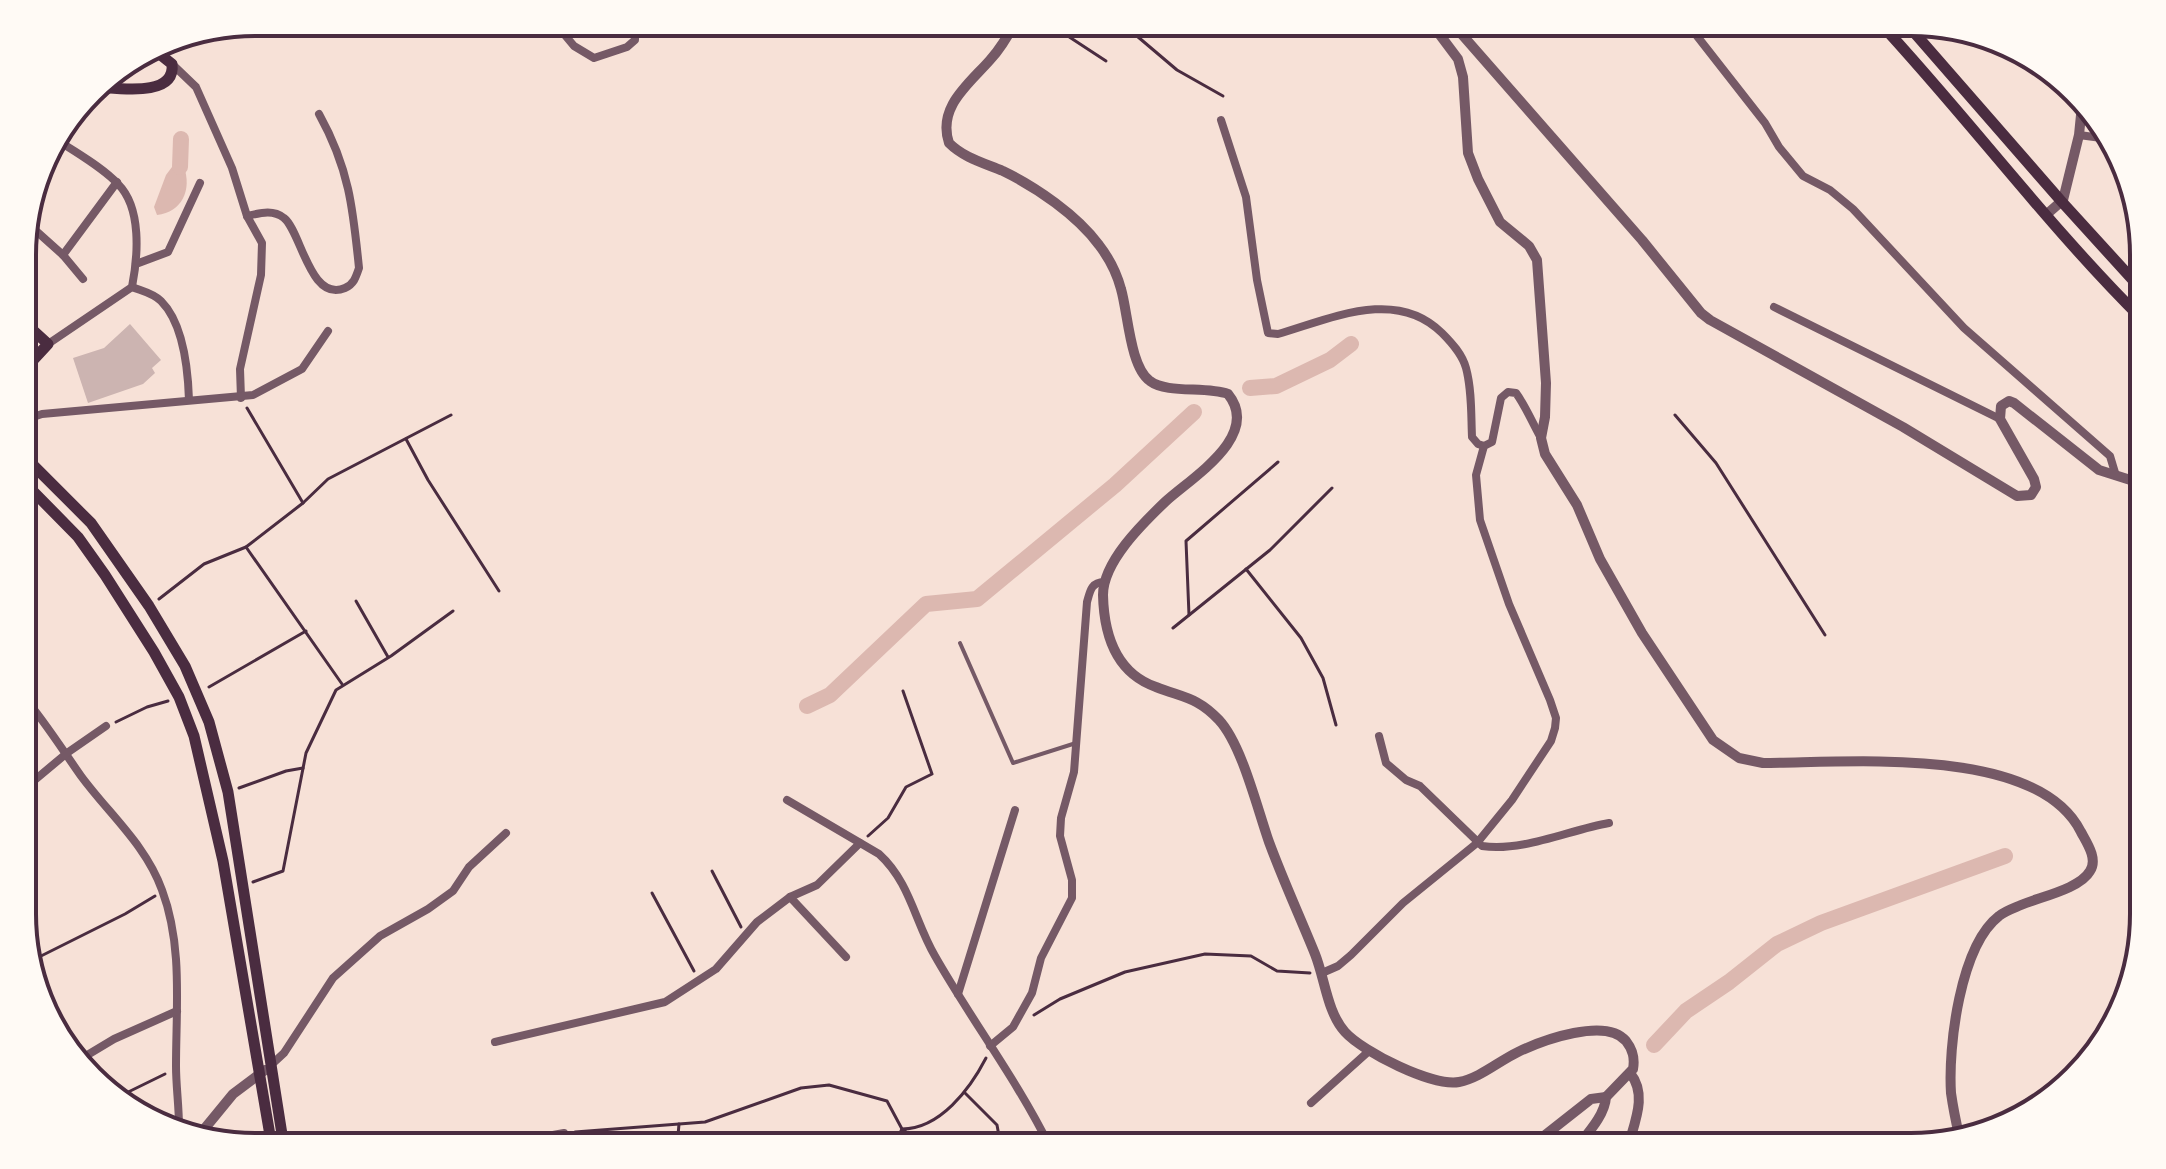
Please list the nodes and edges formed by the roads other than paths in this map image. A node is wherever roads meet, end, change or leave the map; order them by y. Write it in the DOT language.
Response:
graph roads {
  1 [pos="566,36"];
  2 [pos="635,36"];
  3 [pos="1006,36"];
  4 [pos="1441,36"];
  5 [pos="1463,36"];
  6 [pos="1697,36"];
  7 [pos="1892,36"];
  8 [pos="1918,36"];
  9 [pos="163,57"];
  10 [pos="172,64"];
  11 [pos="114,87"];
  12 [pos="319,114"];
  13 [pos="2081,117"];
  14 [pos="1221,120"];
  15 [pos="2079,135"];
  16 [pos="2095,137"];
  17 [pos="65,146"];
  18 [pos="117,182"];
  19 [pos="200,183"];
  20 [pos="2062,202"];
  21 [pos="2047,214"];
  22 [pos="247,216"];
  23 [pos="37,232"];
  24 [pos="63,255"];
  25 [pos="136,264"];
  26 [pos="2130,277"];
  27 [pos="83,279"];
  28 [pos="132,287"];
  29 [pos="1774,307"];
  30 [pos="2130,307"];
  31 [pos="328,331"];
  32 [pos="36,333"];
  33 [pos="48,344"];
  34 [pos="36,357"];
  35 [pos="241,398"];
  36 [pos="189,400"];
  37 [pos="36,416"];
  38 [pos="2000,419"];
  39 [pos="1541,438"];
  40 [pos="1484,446"];
  41 [pos="36,469"];
  42 [pos="2116,476"];
  43 [pos="2130,480"];
  44 [pos="36,494"];
  45 [pos="1104,582"];
  46 [pos="960,643"];
  47 [pos="36,713"];
  48 [pos="106,726"];
  49 [pos="1379,736"];
  50 [pos="1076,743"];
  51 [pos="67,753"];
  52 [pos="36,779"];
  53 [pos="787,800"];
  54 [pos="1015,810"];
  55 [pos="1609,823"];
  56 [pos="506,833"];
  57 [pos="860,843"];
  58 [pos="1477,843"];
  59 [pos="790,897"];
  60 [pos="846,957"];
  61 [pos="1322,973"];
  62 [pos="958,994"];
  63 [pos="177,1011"];
  64 [pos="495,1042"];
  65 [pos="990,1046"];
  66 [pos="1369,1051"];
  67 [pos="88,1055"];
  68 [pos="271,1065"];
  69 [pos="1630,1073"];
  70 [pos="261,1074"];
  71 [pos="1606,1097"];
  72 [pos="1311,1103"];
  73 [pos="179,1118"];
  74 [pos="206,1127"];
  75 [pos="1958,1128"];
  76 [pos="270,1133"];
  77 [pos="282,1133"];
  78 [pos="1042,1133"];
  79 [pos="1548,1133"];
  80 [pos="1587,1133"];
  81 [pos="1632,1133"];
  1 -- 2 [label="street"];
  3 -- 45 [label="street"];
  4 -- 39 [label="street"];
  5 -- 38 [label="street"];
  6 -- 42 [label="street"];
  7 -- 21 [label="main road"];
  8 -- 20 [label="main road"];
  9 -- 10 [label="main road"];
  10 -- 11 [label="main road"];
  10 -- 22 [label="street"];
  12 -- 22 [label="street"];
  13 -- 15 [label="street"];
  14 -- 40 [label="street"];
  15 -- 16 [label="street"];
  15 -- 20 [label="street"];
  17 -- 18 [label="street"];
  18 -- 24 [label="street"];
  18 -- 25 [label="street"];
  19 -- 25 [label="street"];
  20 -- 21 [label="street"];
  20 -- 26 [label="main road"];
  21 -- 30 [label="main road"];
  22 -- 35 [label="street"];
  23 -- 24 [label="street"];
  24 -- 27 [label="street"];
  25 -- 28 [label="street"];
  28 -- 33 [label="street"];
  28 -- 36 [label="street"];
  29 -- 38 [label="street"];
  31 -- 35 [label="street"];
  32 -- 33 [label="main road"];
  33 -- 34 [label="main road"];
  35 -- 36 [label="street"];
  36 -- 37 [label="street"];
  38 -- 42 [label="street"];
  39 -- 40 [label="street"];
  39 -- 75 [label="street"];
  40 -- 58 [label="street"];
  41 -- 68 [label="main road"];
  42 -- 43 [label="street"];
  44 -- 70 [label="main road"];
  45 -- 50 [label="street"];
  45 -- 61 [label="street"];
  46 -- 50 [label="lane"];
  47 -- 51 [label="street"];
  48 -- 51 [label="street"];
  49 -- 58 [label="street"];
  50 -- 65 [label="street"];
  51 -- 52 [label="street"];
  51 -- 63 [label="street"];
  53 -- 57 [label="street"];
  54 -- 62 [label="street"];
  55 -- 58 [label="street"];
  56 -- 68 [label="street"];
  57 -- 59 [label="street"];
  57 -- 62 [label="street"];
  58 -- 61 [label="street"];
  59 -- 60 [label="street"];
  59 -- 64 [label="street"];
  61 -- 66 [label="street"];
  62 -- 65 [label="street"];
  63 -- 67 [label="street"];
  63 -- 73 [label="street"];
  65 -- 78 [label="street"];
  66 -- 69 [label="street"];
  66 -- 72 [label="street"];
  68 -- 70 [label="street"];
  68 -- 77 [label="main road"];
  69 -- 71 [label="street"];
  69 -- 81 [label="street"];
  70 -- 74 [label="street"];
  70 -- 76 [label="main road"];
  71 -- 79 [label="street"];
  71 -- 80 [label="street"];
}
